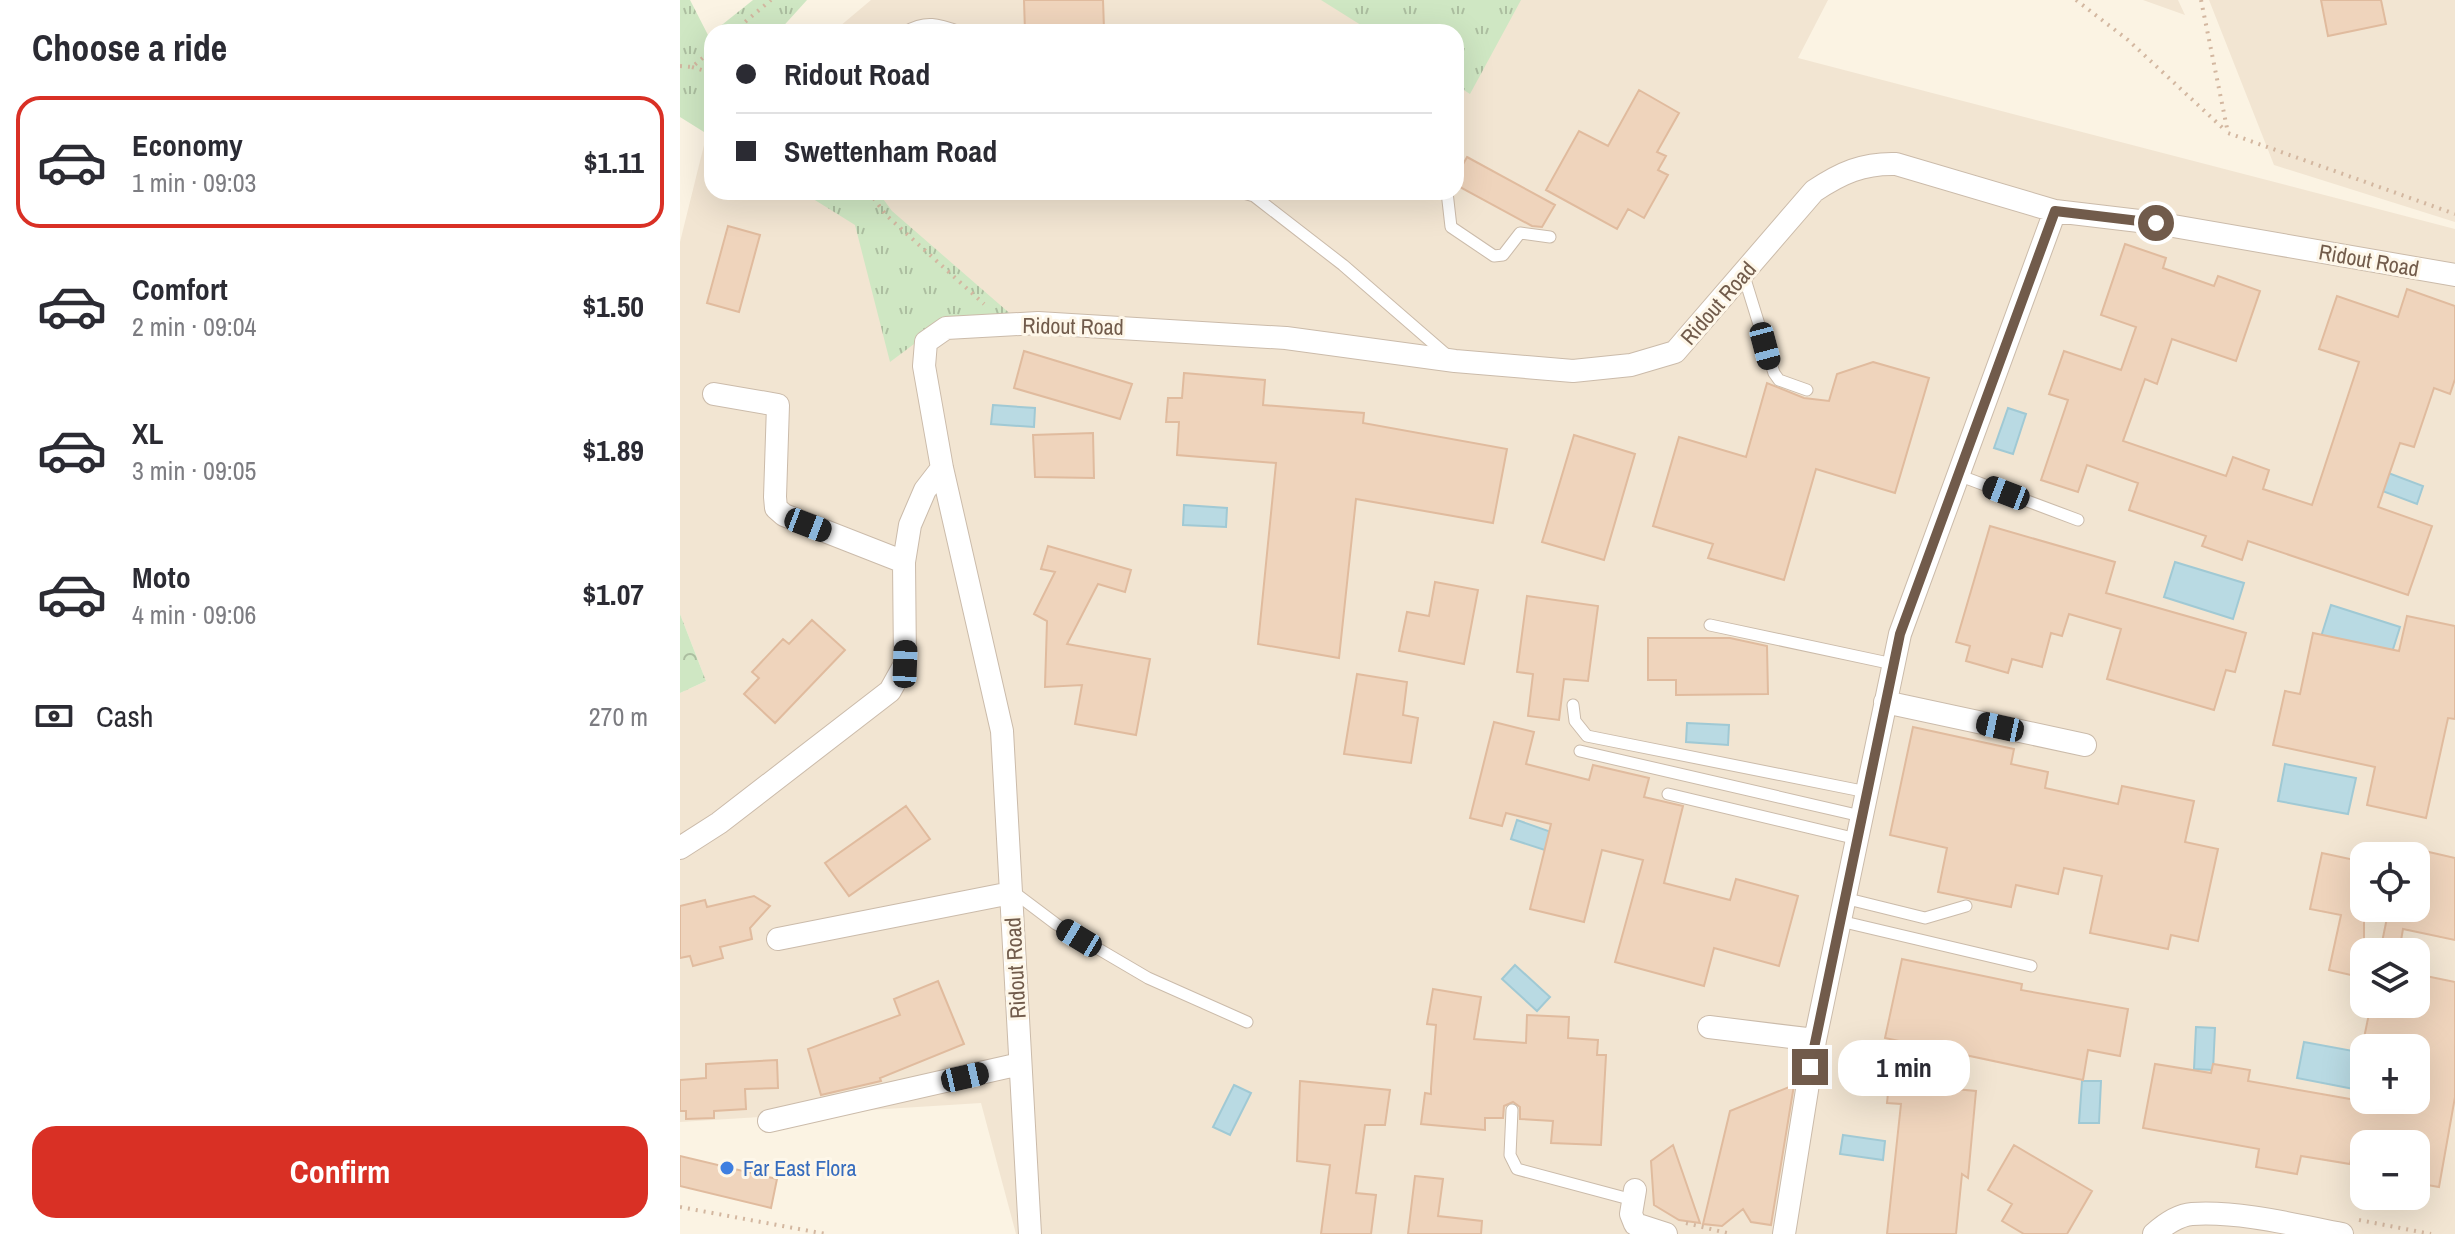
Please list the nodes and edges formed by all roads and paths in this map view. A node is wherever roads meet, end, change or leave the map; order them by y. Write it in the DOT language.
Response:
graph roads {
  1 [pos="771,0"];
  2 [pos="2076,0"];
  3 [pos="2201,0"];
  4 [pos="742,24"];
  5 [pos="919,24"];
  6 [pos="939,24"];
  7 [pos="704,57"];
  8 [pos="680,66"];
  9 [pos="692,67"];
  10 [pos="704,71"];
  11 [pos="2228,133"];
  12 [pos="875,200"];
  13 [pos="1259,200"];
  14 [pos="1448,200"];
  15 [pos="2055,211"];
  16 [pos="2455,214"];
  17 [pos="1550,237"];
  18 [pos="2455,275"];
  19 [pos="1744,276"];
  20 [pos="1007,325"];
  21 [pos="1455,361"];
  22 [pos="1807,390"];
  23 [pos="714,394"];
  24 [pos="942,468"];
  25 [pos="1958,475"];
  26 [pos="2078,520"];
  27 [pos="904,562"];
  28 [pos="1710,625"];
  29 [pos="1893,664"];
  30 [pos="1885,702"];
  31 [pos="1573,705"];
  32 [pos="2085,745"];
  33 [pos="1580,751"];
  34 [pos="1867,792"];
  35 [pos="1668,794"];
  36 [pos="1861,816"];
  37 [pos="1857,839"];
  38 [pos="680,848"];
  39 [pos="1011,891"];
  40 [pos="1844,898"];
  41 [pos="1966,906"];
  42 [pos="1840,921"];
  43 [pos="778,939"];
  44 [pos="2031,966"];
  45 [pos="1247,1022"];
  46 [pos="1709,1027"];
  47 [pos="1815,1040"];
  48 [pos="1020,1064"];
  49 [pos="1512,1110"];
  50 [pos="769,1121"];
  51 [pos="1634,1195"];
  52 [pos="680,1207"];
  53 [pos="826,1234"];
  54 [pos="1030,1234"];
  55 [pos="1666,1234"];
  56 [pos="1784,1234"];
  57 [pos="2154,1234"];
  58 [pos="2342,1234"];
  1 -- 4 [label="path"];
  2 -- 11 [label="path"];
  3 -- 11 [label="path"];
  5 -- 6 [label="lane"];
  7 -- 9 [label="path"];
  8 -- 9 [label="path"];
  9 -- 10 [label="path"];
  11 -- 16 [label="path"];
  12 -- 20 [label="path"];
  13 -- 21 [label="lane"];
  14 -- 17 [label="lane"];
  15 -- 18 [label="street, Ridout Road"];
  15 -- 19 [label="street, Ridout Road"];
  15 -- 25 [label="street"];
  19 -- 21 [label="street, Ridout Road"];
  19 -- 22 [label="lane"];
  20 -- 21 [label="street, Ridout Road"];
  20 -- 24 [label="street, Ridout Road"];
  23 -- 27 [label="street"];
  24 -- 27 [label="street"];
  24 -- 39 [label="street, Ridout Road"];
  25 -- 26 [label="lane"];
  25 -- 29 [label="street"];
  27 -- 38 [label="street"];
  28 -- 29 [label="lane"];
  29 -- 30 [label="street"];
  30 -- 32 [label="street"];
  30 -- 34 [label="street"];
  31 -- 34 [label="lane"];
  33 -- 36 [label="lane"];
  34 -- 36 [label="street"];
  35 -- 37 [label="lane"];
  36 -- 37 [label="street"];
  37 -- 40 [label="street"];
  39 -- 43 [label="street"];
  39 -- 45 [label="lane"];
  39 -- 48 [label="street, Ridout Road"];
  40 -- 41 [label="lane"];
  40 -- 42 [label="street"];
  42 -- 44 [label="lane"];
  42 -- 47 [label="street"];
  46 -- 47 [label="street"];
  47 -- 56 [label="street"];
  48 -- 50 [label="street"];
  48 -- 54 [label="street, Ridout Road"];
  49 -- 51 [label="lane"];
  51 -- 55 [label="street"];
  52 -- 53 [label="path"];
  57 -- 58 [label="street"];
}
